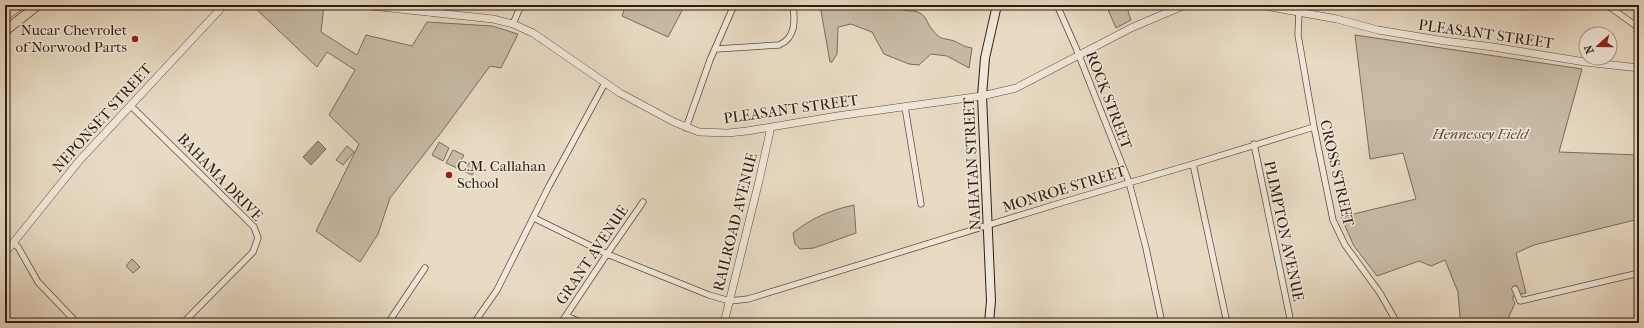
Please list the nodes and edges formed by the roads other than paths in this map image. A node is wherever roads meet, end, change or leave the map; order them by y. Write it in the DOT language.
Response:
graph roads {
  1 [pos="20,5"];
  2 [pos="38,5"];
  3 [pos="224,5"];
  4 [pos="362,5"];
  5 [pos="521,5"];
  6 [pos="734,5"];
  7 [pos="792,5"];
  8 [pos="997,5"];
  9 [pos="1057,5"];
  10 [pos="1185,5"];
  11 [pos="1260,5"];
  12 [pos="1607,5"];
  13 [pos="423,9"];
  14 [pos="1298,12"];
  15 [pos="5,16"];
  16 [pos="513,24"];
  17 [pos="1639,28"];
  18 [pos="5,31"];
  19 [pos="716,49"];
  20 [pos="1079,56"];
  21 [pos="1639,68"];
  22 [pos="605,83"];
  23 [pos="982,96"];
  24 [pos="130,106"];
  25 [pos="905,107"];
  26 [pos="771,127"];
  27 [pos="1314,127"];
  28 [pos="686,128"];
  29 [pos="1254,144"];
  30 [pos="1193,164"];
  31 [pos="1129,182"];
  32 [pos="643,202"];
  33 [pos="921,204"];
  34 [pos="534,218"];
  35 [pos="989,225"];
  36 [pos="13,243"];
  37 [pos="5,253"];
  38 [pos="607,254"];
  39 [pos="425,268"];
  40 [pos="1639,273"];
  41 [pos="1514,289"];
  42 [pos="730,301"];
  43 [pos="566,316"];
  44 [pos="77,323"];
  45 [pos="183,323"];
  46 [pos="388,323"];
  47 [pos="474,323"];
  48 [pos="562,323"];
  49 [pos="583,323"];
  50 [pos="724,323"];
  51 [pos="989,323"];
  52 [pos="1162,323"];
  53 [pos="1227,323"];
  54 [pos="1291,323"];
  55 [pos="1397,323"];
  1 -- 15 [label="main road"];
  2 -- 18 [label="main road"];
  3 -- 24 [label="street, NEPONSET STREET"];
  4 -- 13 [label="street, PLEASANT STREET"];
  5 -- 16 [label="street"];
  6 -- 19 [label="street"];
  7 -- 19 [label="street"];
  8 -- 23 [label="main road, NAHATAN STREET"];
  9 -- 20 [label="street, ROCK STREET"];
  10 -- 20 [label="street, PLEASANT STREET"];
  11 -- 14 [label="street, PLEASANT STREET"];
  12 -- 17 [label="street"];
  13 -- 16 [label="street, PLEASANT STREET"];
  14 -- 21 [label="street, PLEASANT STREET"];
  14 -- 27 [label="street, CROSS STREET"];
  16 -- 22 [label="street, PLEASANT STREET"];
  19 -- 28 [label="street"];
  20 -- 23 [label="street, PLEASANT STREET"];
  20 -- 31 [label="street, ROCK STREET"];
  22 -- 28 [label="street, PLEASANT STREET"];
  22 -- 34 [label="street"];
  23 -- 25 [label="street, PLEASANT STREET"];
  23 -- 35 [label="main road, NAHATAN STREET"];
  24 -- 36 [label="street, NEPONSET STREET"];
  24 -- 45 [label="street, BAHAMA DRIVE"];
  25 -- 26 [label="street, PLEASANT STREET"];
  25 -- 33 [label="street"];
  26 -- 28 [label="street, PLEASANT STREET"];
  26 -- 42 [label="street, RAILROAD AVENUE"];
  27 -- 29 [label="street, MONROE STREET"];
  27 -- 55 [label="street, CROSS STREET"];
  29 -- 30 [label="street, MONROE STREET"];
  29 -- 54 [label="street, PLIMPTON AVENUE"];
  30 -- 31 [label="street, MONROE STREET"];
  30 -- 53 [label="street"];
  31 -- 35 [label="street, MONROE STREET"];
  31 -- 52 [label="street, ROCK STREET"];
  32 -- 38 [label="street, GRANT AVENUE"];
  34 -- 38 [label="street"];
  34 -- 47 [label="street"];
  35 -- 42 [label="street, MONROE STREET"];
  35 -- 51 [label="main road, NAHATAN STREET"];
  36 -- 37 [label="street, NEPONSET STREET"];
  36 -- 44 [label="street"];
  38 -- 42 [label="street"];
  38 -- 43 [label="street, GRANT AVENUE"];
  39 -- 46 [label="street"];
  40 -- 41 [label="street"];
  42 -- 50 [label="street, RAILROAD AVENUE"];
  43 -- 48 [label="street, GRANT AVENUE"];
  43 -- 49 [label="street"];
}
